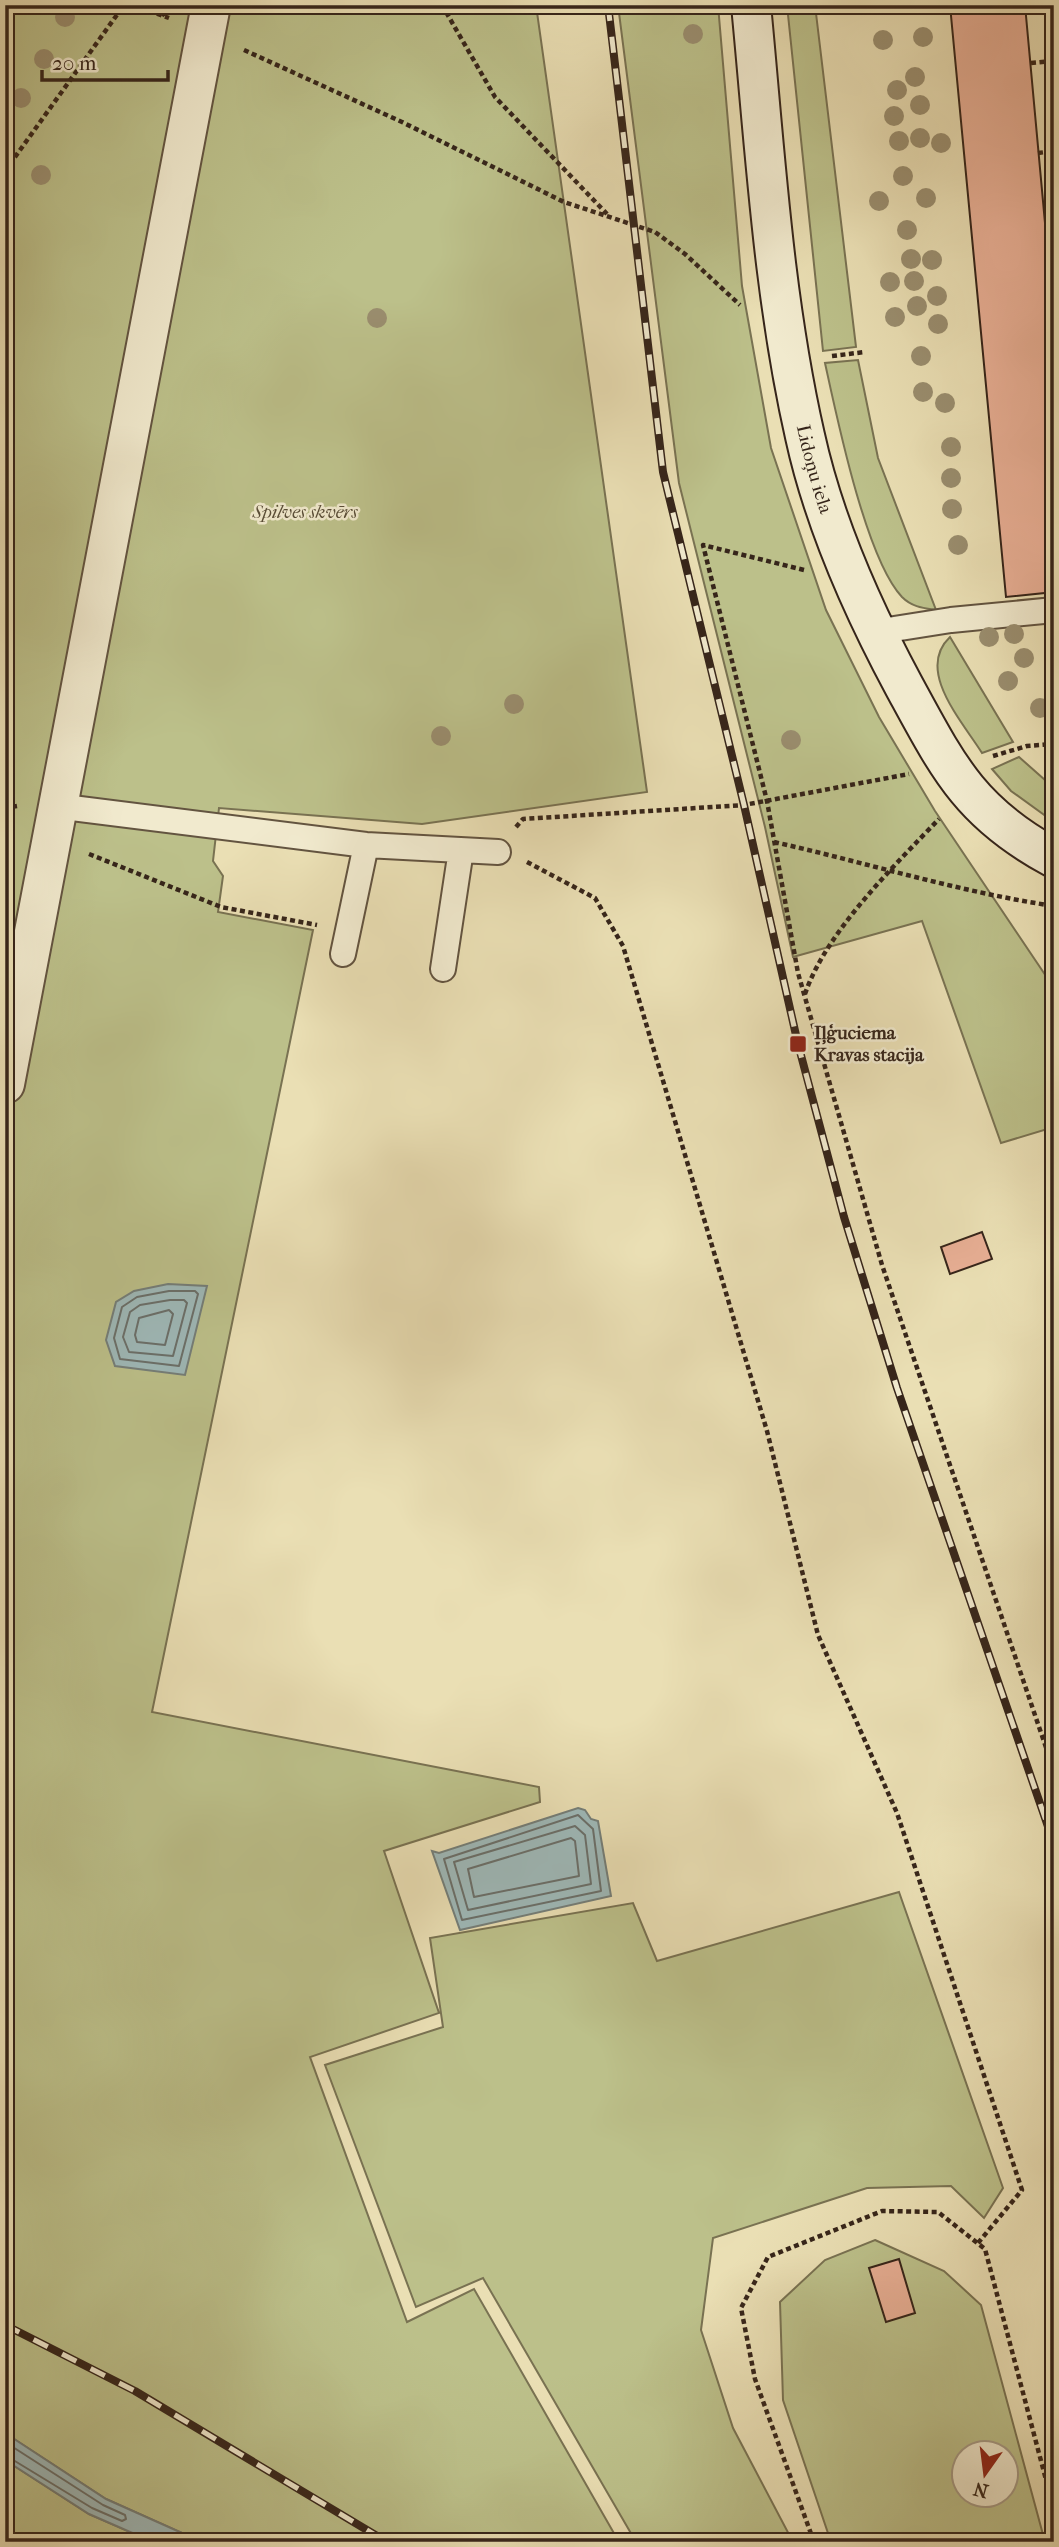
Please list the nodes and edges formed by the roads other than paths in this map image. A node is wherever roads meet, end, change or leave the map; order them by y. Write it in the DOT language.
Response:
graph roads {
  1 [pos="751,5"];
  2 [pos="208,18"];
  3 [pos="1054,610"];
  4 [pos="875,632"];
  5 [pos="57,807"];
  6 [pos="366,845"];
  7 [pos="461,850"];
  8 [pos="498,852"];
  9 [pos="1054,858"];
  10 [pos="346,942"];
  11 [pos="443,969"];
  12 [pos="5,1084"];
  1 -- 4 [label="street, Lidoņu iela"];
  2 -- 5 [label="street"];
  3 -- 4 [label="lane"];
  4 -- 9 [label="street, Lidoņu iela"];
  5 -- 6 [label="lane"];
  5 -- 12 [label="street"];
  6 -- 7 [label="lane"];
  6 -- 10 [label="lane"];
  7 -- 8 [label="lane"];
  7 -- 11 [label="lane"];
}
